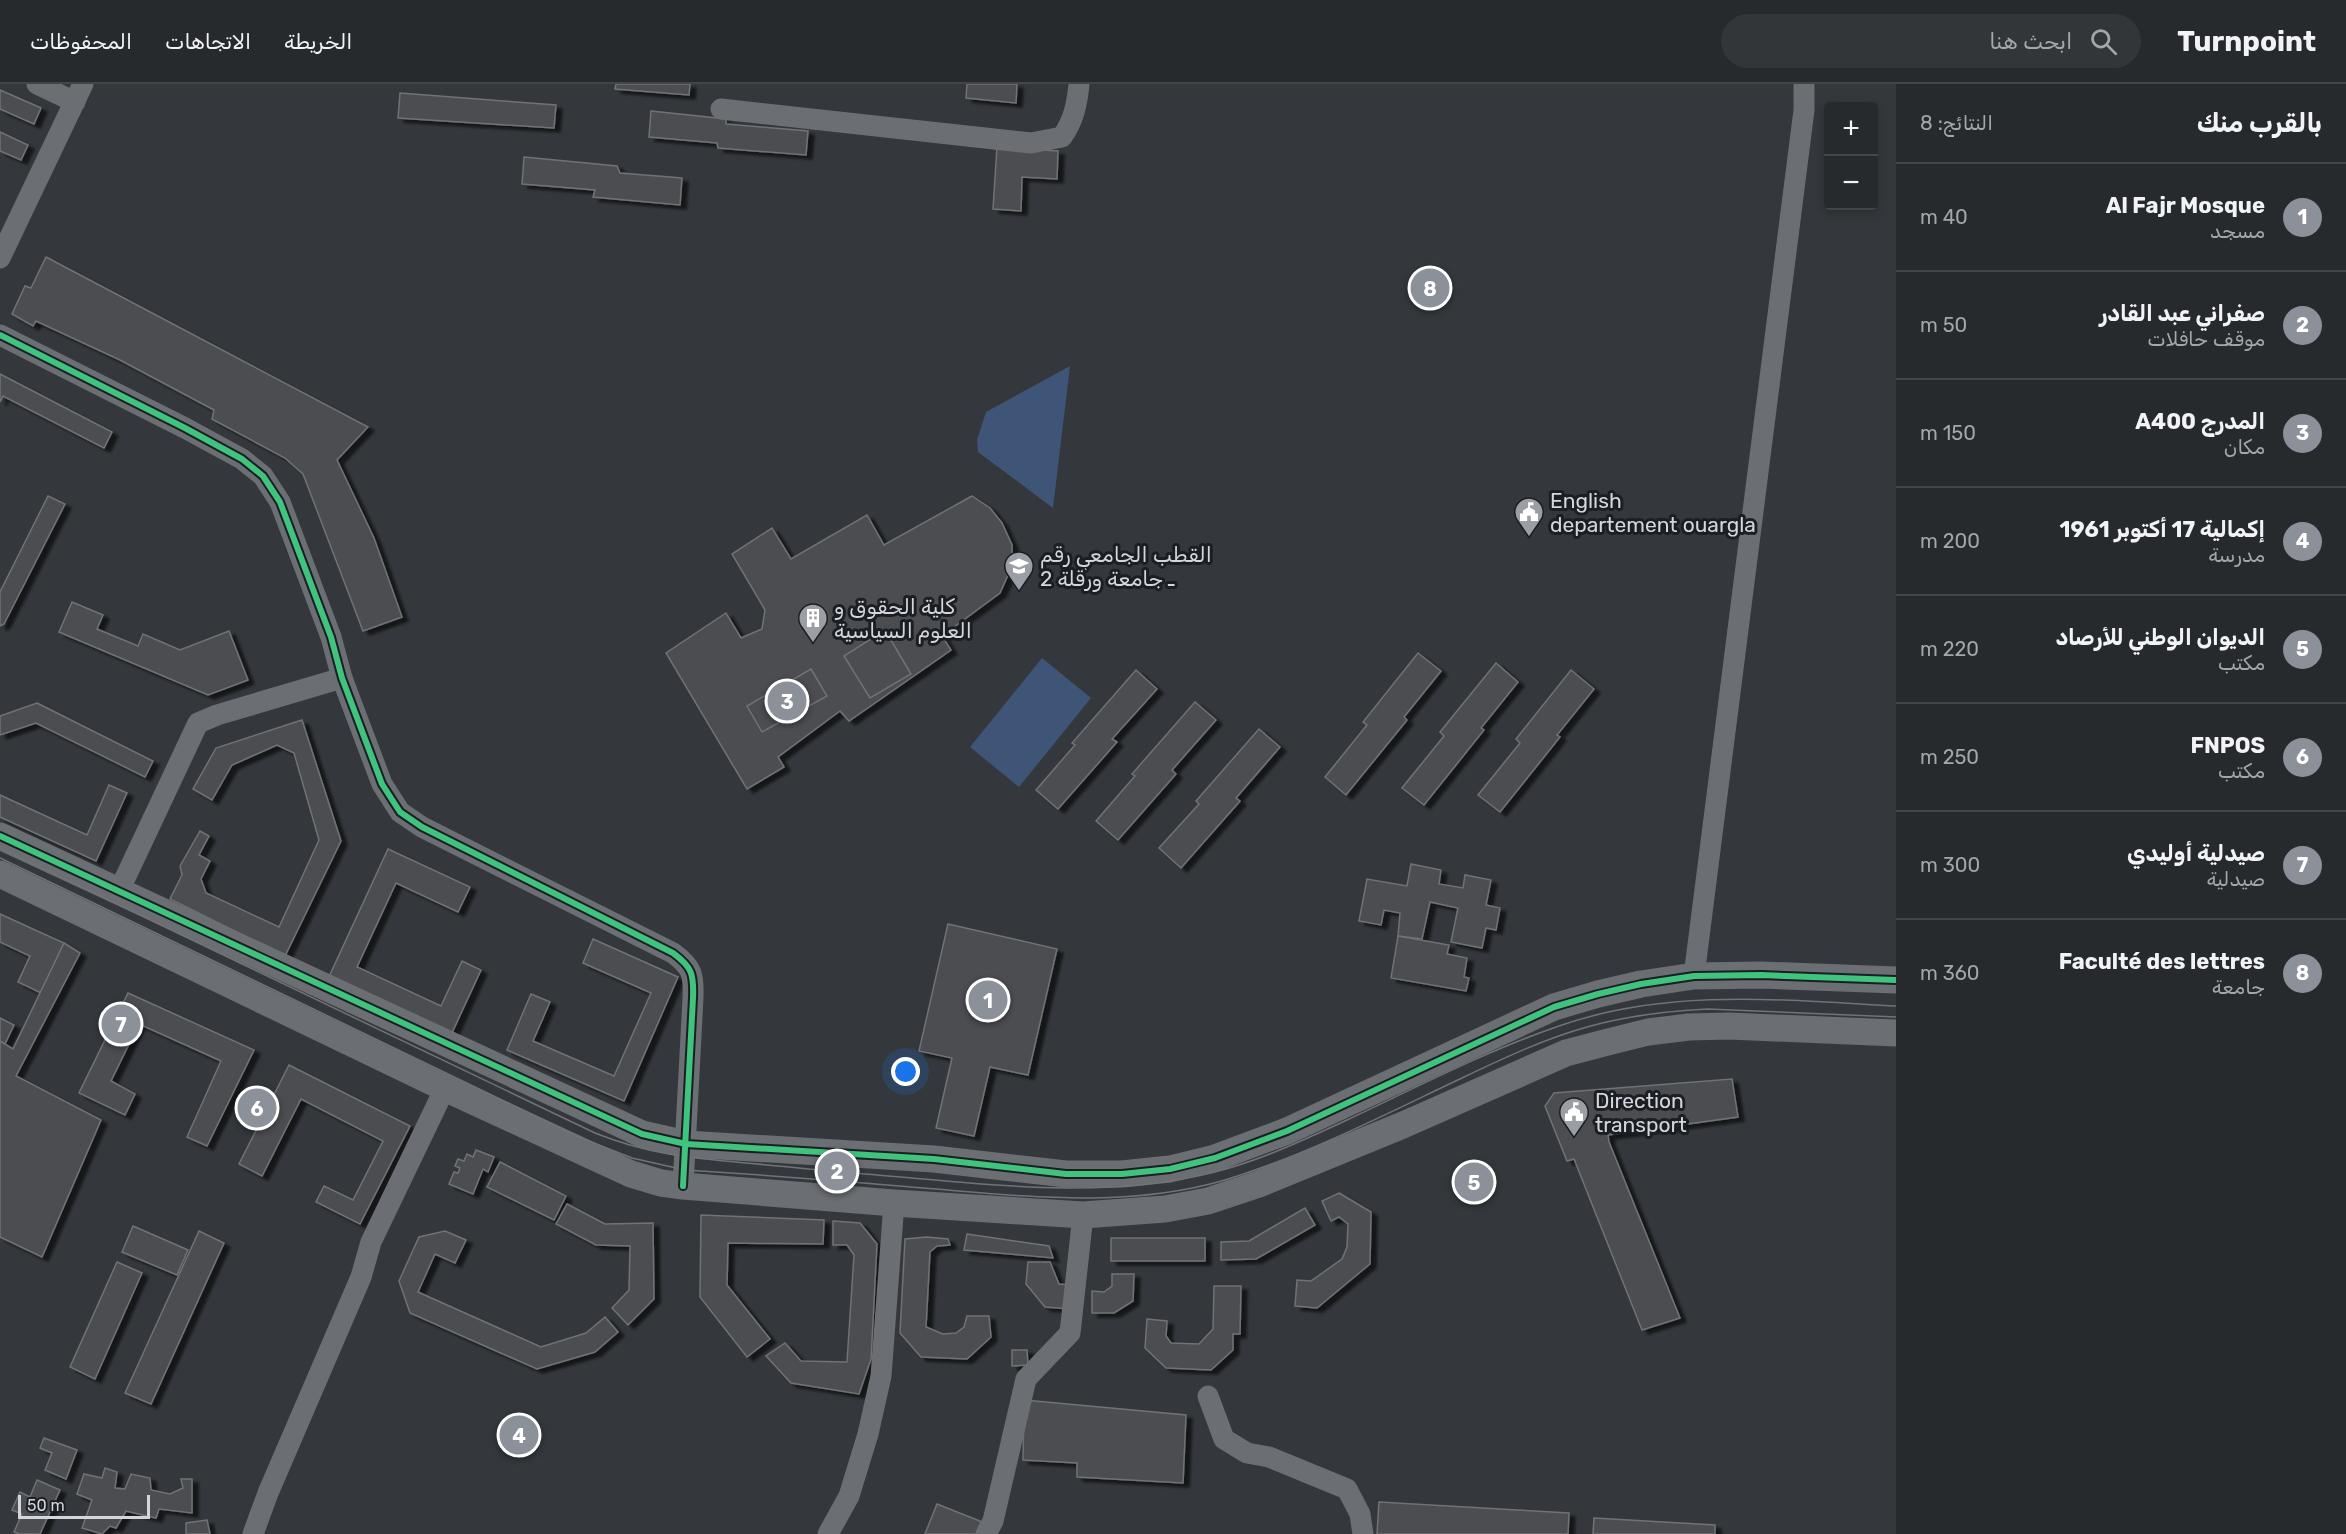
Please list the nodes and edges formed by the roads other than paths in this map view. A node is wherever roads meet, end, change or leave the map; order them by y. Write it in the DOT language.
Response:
graph roads {
  1 [pos="37,84"];
  2 [pos="1079,84"];
  3 [pos="1804,84"];
  4 [pos="79,93"];
  5 [pos="720,109"];
  6 [pos="7,227"];
  7 [pos="0,258"];
  8 [pos="0,334"];
  9 [pos="342,678"];
  10 [pos="0,836"];
  11 [pos="0,874"];
  12 [pos="119,891"];
  13 [pos="1695,976"];
  14 [pos="1896,980"];
  15 [pos="1896,1034"];
  16 [pos="445,1088"];
  17 [pos="686,1144"];
  18 [pos="683,1186"];
  19 [pos="894,1203"];
  20 [pos="1083,1215"];
  21 [pos="1209,1396"];
  22 [pos="252,1534"];
  23 [pos="828,1534"];
  24 [pos="986,1534"];
  25 [pos="1364,1534"];
  1 -- 4 [label="street"];
  2 -- 5 [label="street"];
  3 -- 13 [label="street"];
  4 -- 6 [label="street"];
  6 -- 7 [label="street"];
  8 -- 9 [label="street"];
  9 -- 12 [label="street"];
  9 -- 17 [label="street"];
  10 -- 12 [label="street"];
  11 -- 16 [label="street"];
  12 -- 17 [label="street"];
  13 -- 14 [label="street"];
  13 -- 17 [label="street"];
  15 -- 20 [label="street"];
  16 -- 18 [label="street"];
  16 -- 22 [label="street"];
  17 -- 18 [label="street"];
  18 -- 19 [label="street"];
  19 -- 20 [label="street"];
  19 -- 23 [label="street"];
  20 -- 24 [label="street"];
  21 -- 25 [label="street"];
}
